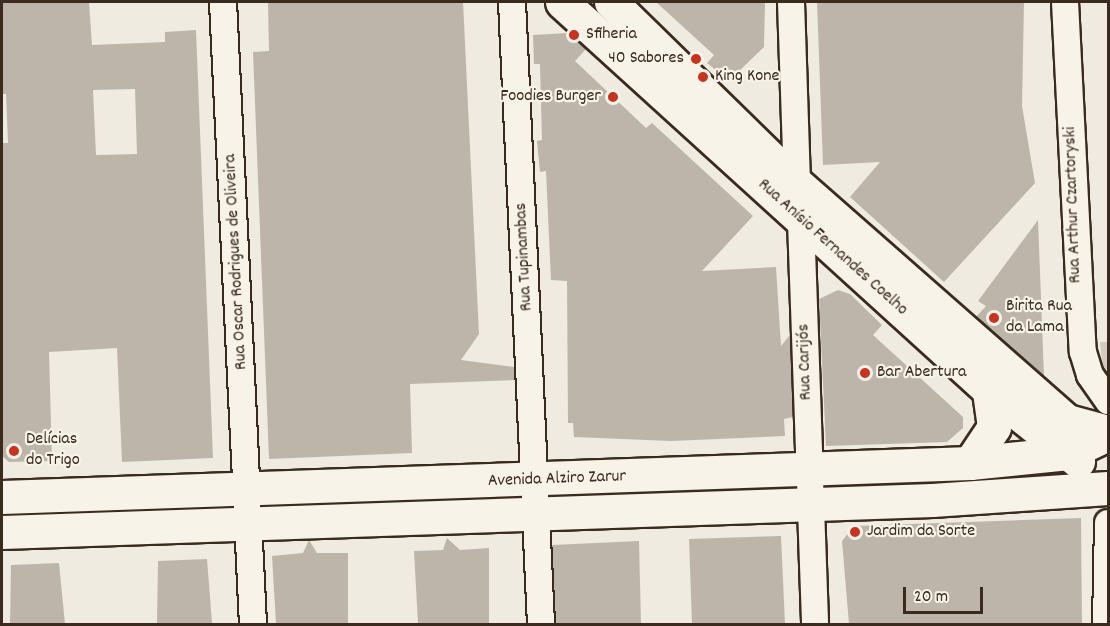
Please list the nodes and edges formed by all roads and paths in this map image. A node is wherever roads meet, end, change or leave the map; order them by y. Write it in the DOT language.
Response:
graph roads {
  1 [pos="223,2"];
  2 [pos="512,2"];
  3 [pos="562,2"];
  4 [pos="612,2"];
  5 [pos="791,2"];
  6 [pos="1065,2"];
  7 [pos="652,64"];
  8 [pos="696,104"];
  9 [pos="797,184"];
  10 [pos="801,221"];
  11 [pos="988,390"];
  12 [pos="1108,401"];
  13 [pos="1108,433"];
  14 [pos="1068,453"];
  15 [pos="970,463"];
  16 [pos="537,481"];
  17 [pos="249,486"];
  18 [pos="810,487"];
  19 [pos="1108,488"];
  20 [pos="2,497"];
  21 [pos="538,513"];
  22 [pos="252,522"];
  23 [pos="1108,523"];
  24 [pos="2,532"];
  25 [pos="253,624"];
  26 [pos="541,624"];
  27 [pos="815,624"];
  28 [pos="1106,624"];
  1 -- 17 [label="street, Rua Oscar Rodrigues de Oliveira"];
  2 -- 16 [label="street, Rua Tupinambas"];
  3 -- 7 [label="street, Rua Anísio Fernandes Coelho"];
  4 -- 7 [label="street, Rua Anísio Fernandes Coelho"];
  5 -- 9 [label="street"];
  6 -- 12 [label="street, Rua Arthur Czartoryski"];
  7 -- 8 [label="street, Rua Anísio Fernandes Coelho"];
  8 -- 9 [label="street, Rua Anísio Fernandes Coelho"];
  8 -- 10 [label="street, Rua Anísio Fernandes Coelho"];
  9 -- 13 [label="street, Rua Anísio Fernandes Coelho"];
  10 -- 11 [label="street, Rua Anísio Fernandes Coelho"];
  10 -- 18 [label="street, Rua Carijós"];
  11 -- 14 [label="street, Rua Anísio Fernandes Coelho"];
  11 -- 15 [label="street"];
  13 -- 14 [label="street, Avenida Alziro Zarur"];
  14 -- 15 [label="street, Avenida Alziro Zarur"];
  14 -- 19 [label="street, Rua Anísio Fernandes Coelho"];
  15 -- 18 [label="street, Avenida Alziro Zarur"];
  16 -- 17 [label="street, Avenida Alziro Zarur"];
  16 -- 18 [label="street, Avenida Alziro Zarur"];
  16 -- 21 [label="street, Rua Tupinambas"];
  17 -- 20 [label="street, Avenida Alziro Zarur"];
  17 -- 22 [label="street, Rua Oscar Rodrigues de Oliveira"];
  18 -- 19 [label="street, Avenida Alziro Zarur"];
  18 -- 21 [label="street, Avenida Alziro Zarur"];
  18 -- 27 [label="street, Rua Carijós"];
  21 -- 22 [label="street, Avenida Alziro Zarur"];
  21 -- 26 [label="street, Rua Tupinambas"];
  22 -- 24 [label="street, Avenida Alziro Zarur"];
  22 -- 25 [label="street, Rua Oscar Rodrigues de Oliveira"];
  23 -- 28 [label="street"];
}
